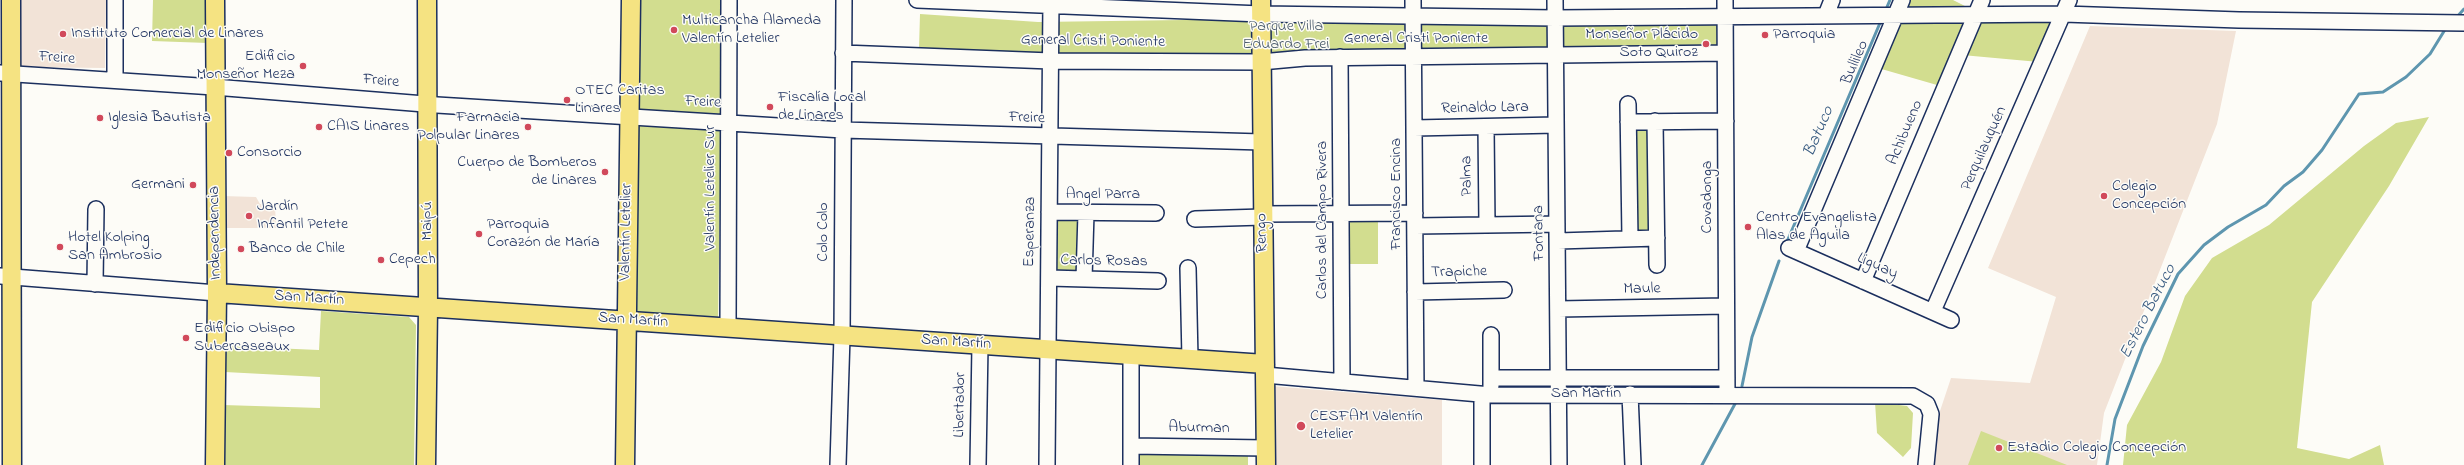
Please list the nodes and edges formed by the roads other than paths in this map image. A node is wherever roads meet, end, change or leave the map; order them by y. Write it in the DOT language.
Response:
graph roads {
  1 [pos="11,0"];
  2 [pos="115,0"];
  3 [pos="215,0"];
  4 [pos="427,0"];
  5 [pos="631,0"];
  6 [pos="729,0"];
  7 [pos="844,0"];
  8 [pos="917,0"];
  9 [pos="1413,0"];
  10 [pos="1555,0"];
  11 [pos="1725,0"];
  12 [pos="1832,0"];
  13 [pos="1902,0"];
  14 [pos="1051,3"];
  15 [pos="1261,7"];
  16 [pos="1980,7"];
  17 [pos="2066,7"];
  18 [pos="1413,15"];
  19 [pos="1826,15"];
  20 [pos="1896,15"];
  21 [pos="1725,16"];
  22 [pos="1555,18"];
  23 [pos="2462,23"];
  24 [pos="843,53"];
  25 [pos="1726,53"];
  26 [pos="1556,55"];
  27 [pos="1340,57"];
  28 [pos="1414,58"];
  29 [pos="1051,61"];
  30 [pos="1261,62"];
  31 [pos="6,74"];
  32 [pos="115,80"];
  33 [pos="214,86"];
  34 [pos="427,104"];
  35 [pos="1628,104"];
  36 [pos="629,118"];
  37 [pos="1655,121"];
  38 [pos="1726,121"];
  39 [pos="729,122"];
  40 [pos="1628,122"];
  41 [pos="1556,125"];
  42 [pos="1486,127"];
  43 [pos="1414,128"];
  44 [pos="842,130"];
  45 [pos="1050,138"];
  46 [pos="1262,142"];
  47 [pos="96,209"];
  48 [pos="1049,212"];
  49 [pos="1086,213"];
  50 [pos="1156,213"];
  51 [pos="1341,213"];
  52 [pos="1263,215"];
  53 [pos="1195,219"];
  54 [pos="1415,219"];
  55 [pos="1557,224"];
  56 [pos="1487,225"];
  57 [pos="1657,238"];
  58 [pos="1630,239"];
  59 [pos="1558,241"];
  60 [pos="1792,250"];
  61 [pos="1657,265"];
  62 [pos="1188,268"];
  63 [pos="6,276"];
  64 [pos="1049,278"];
  65 [pos="1084,279"];
  66 [pos="1158,281"];
  67 [pos="1863,281"];
  68 [pos="95,284"];
  69 [pos="1504,290"];
  70 [pos="1415,292"];
  71 [pos="217,293"];
  72 [pos="1726,306"];
  73 [pos="428,308"];
  74 [pos="1558,309"];
  75 [pos="1933,311"];
  76 [pos="1951,320"];
  77 [pos="625,321"];
  78 [pos="728,328"];
  79 [pos="1491,335"];
  80 [pos="842,336"];
  81 [pos="980,345"];
  82 [pos="1048,350"];
  83 [pos="1131,355"];
  84 [pos="1190,359"];
  85 [pos="1265,370"];
  86 [pos="1491,378"];
  87 [pos="1727,378"];
  88 [pos="1558,379"];
  89 [pos="1342,382"];
  90 [pos="1416,388"];
  91 [pos="1558,394"];
  92 [pos="1630,394"];
  93 [pos="1727,394"];
  94 [pos="1486,395"];
  95 [pos="1131,446"];
  96 [pos="1266,457"];
  97 [pos="1923,463"];
  98 [pos="12,465"];
  99 [pos="215,465"];
  100 [pos="426,465"];
  101 [pos="625,465"];
  102 [pos="838,465"];
  103 [pos="978,465"];
  104 [pos="1047,465"];
  105 [pos="1131,465"];
  106 [pos="1482,465"];
  107 [pos="1559,465"];
  108 [pos="1633,465"];
  1 -- 31 [label="main road"];
  2 -- 32 [label="street"];
  3 -- 33 [label="main road, Independencia"];
  4 -- 34 [label="main road, Maipú"];
  5 -- 36 [label="main road, Valentín Letelier"];
  6 -- 39 [label="street, Valentín Letelier Sur"];
  7 -- 24 [label="street, Colo Colo"];
  8 -- 14 [label="street"];
  9 -- 18 [label="street, Francisco Encina"];
  10 -- 22 [label="street, Fontana"];
  11 -- 21 [label="street, Covadonga"];
  12 -- 19 [label="street"];
  13 -- 20 [label="street, Bullileo"];
  14 -- 15 [label="street"];
  14 -- 29 [label="street, Esperanza"];
  15 -- 18 [label="street"];
  15 -- 30 [label="main road, Rengo"];
  16 -- 17 [label="street"];
  16 -- 20 [label="street"];
  16 -- 67 [label="street, Achibueno"];
  17 -- 23 [label="street"];
  17 -- 75 [label="street, Perquilauquén"];
  18 -- 22 [label="street"];
  18 -- 28 [label="street, Francisco Encina"];
  19 -- 20 [label="street"];
  19 -- 21 [label="street"];
  20 -- 60 [label="street, Bullileo"];
  21 -- 22 [label="street"];
  21 -- 25 [label="street, Covadonga"];
  22 -- 26 [label="street, Fontana"];
  24 -- 29 [label="street, General Cristi Poniente"];
  24 -- 44 [label="street, Colo Colo"];
  25 -- 26 [label="street, General Cristi Poniente"];
  25 -- 38 [label="street, Covadonga"];
  26 -- 28 [label="street, General Cristi Poniente"];
  26 -- 41 [label="street, Fontana"];
  27 -- 28 [label="street, General Cristi Poniente"];
  27 -- 30 [label="street, General Cristi Poniente"];
  27 -- 51 [label="street, Carlos del Campo Rivera"];
  28 -- 43 [label="street, Francisco Encina"];
  29 -- 30 [label="street, General Cristi Poniente"];
  29 -- 45 [label="street, Esperanza"];
  30 -- 46 [label="main road, Rengo"];
  31 -- 32 [label="street, Freire"];
  31 -- 63 [label="main road"];
  32 -- 33 [label="street, Freire"];
  33 -- 34 [label="street, Freire"];
  33 -- 71 [label="main road, Independencia"];
  34 -- 36 [label="street, Freire"];
  34 -- 73 [label="main road, Maipú"];
  35 -- 40 [label="street"];
  36 -- 39 [label="street, Freire"];
  36 -- 77 [label="main road, Valentín Letelier"];
  37 -- 38 [label="street"];
  37 -- 40 [label="street"];
  37 -- 57 [label="street"];
  38 -- 72 [label="street, Covadonga"];
  39 -- 44 [label="street, Freire"];
  39 -- 78 [label="street, Valentín Letelier Sur"];
  40 -- 58 [label="street"];
  41 -- 42 [label="street, Reinaldo Lara"];
  41 -- 55 [label="street, Fontana"];
  42 -- 43 [label="street, Reinaldo Lara"];
  42 -- 56 [label="street, Palma"];
  43 -- 54 [label="street, Francisco Encina"];
  44 -- 45 [label="street, Freire"];
  44 -- 80 [label="street, Colo Colo"];
  45 -- 46 [label="street, Freire"];
  45 -- 48 [label="street, Esperanza"];
  46 -- 52 [label="main road, Rengo"];
  47 -- 68 [label="street"];
  48 -- 49 [label="street, Angel Parra"];
  48 -- 64 [label="street, Esperanza"];
  49 -- 50 [label="street, Angel Parra"];
  49 -- 65 [label="street"];
  51 -- 52 [label="street"];
  51 -- 54 [label="street"];
  51 -- 89 [label="street, Carlos del Campo Rivera"];
  52 -- 53 [label="street"];
  52 -- 85 [label="main road, Rengo"];
  54 -- 56 [label="street"];
  54 -- 70 [label="street, Francisco Encina"];
  55 -- 56 [label="street"];
  55 -- 59 [label="street, Fontana"];
  57 -- 58 [label="street"];
  57 -- 61 [label="street"];
  58 -- 59 [label="street"];
  59 -- 74 [label="street, Fontana"];
  60 -- 67 [label="street, Liguay"];
  62 -- 84 [label="street"];
  63 -- 68 [label="street, San Martín"];
  63 -- 98 [label="main road"];
  64 -- 65 [label="street, Carlos Rosas"];
  64 -- 82 [label="street, Esperanza"];
  65 -- 66 [label="street, Carlos Rosas"];
  67 -- 75 [label="street, Liguay"];
  68 -- 71 [label="street, San Martín"];
  69 -- 70 [label="street, Trapiche"];
  70 -- 90 [label="street, Francisco Encina"];
  71 -- 73 [label="main road, San Martín"];
  71 -- 99 [label="main road, Independencia"];
  72 -- 74 [label="street, Maule"];
  72 -- 87 [label="street, Covadonga"];
  73 -- 77 [label="main road, San Martín"];
  73 -- 100 [label="main road, Maipú"];
  74 -- 88 [label="street, Fontana"];
  75 -- 76 [label="street, Liguay"];
  77 -- 78 [label="main road, San Martín"];
  77 -- 101 [label="main road, Valentín Letelier"];
  78 -- 80 [label="main road, San Martín"];
  79 -- 86 [label="street"];
  80 -- 81 [label="main road, San Martín"];
  80 -- 102 [label="street, Colo Colo"];
  81 -- 82 [label="main road, San Martín"];
  81 -- 103 [label="street, Libertador"];
  82 -- 83 [label="main road, San Martín"];
  82 -- 104 [label="street, Esperanza"];
  83 -- 84 [label="main road, San Martín"];
  83 -- 95 [label="street"];
  84 -- 85 [label="main road, San Martín"];
  85 -- 89 [label="street, San Martín"];
  85 -- 96 [label="main road, Rengo"];
  86 -- 88 [label="street, San Martín"];
  86 -- 94 [label="street"];
  87 -- 88 [label="street, San Martín"];
  87 -- 93 [label="street, Covadonga"];
  88 -- 91 [label="street, Fontana"];
  89 -- 90 [label="street, San Martín"];
  90 -- 94 [label="street, San Martín"];
  91 -- 92 [label="street, San Martín"];
  91 -- 94 [label="street, San Martín"];
  91 -- 107 [label="street, Fontana"];
  92 -- 93 [label="street, San Martín"];
  92 -- 108 [label="street"];
  93 -- 97 [label="street, San Martín"];
  94 -- 106 [label="street"];
  95 -- 96 [label="street, Aburman"];
  95 -- 105 [label="street"];
}
